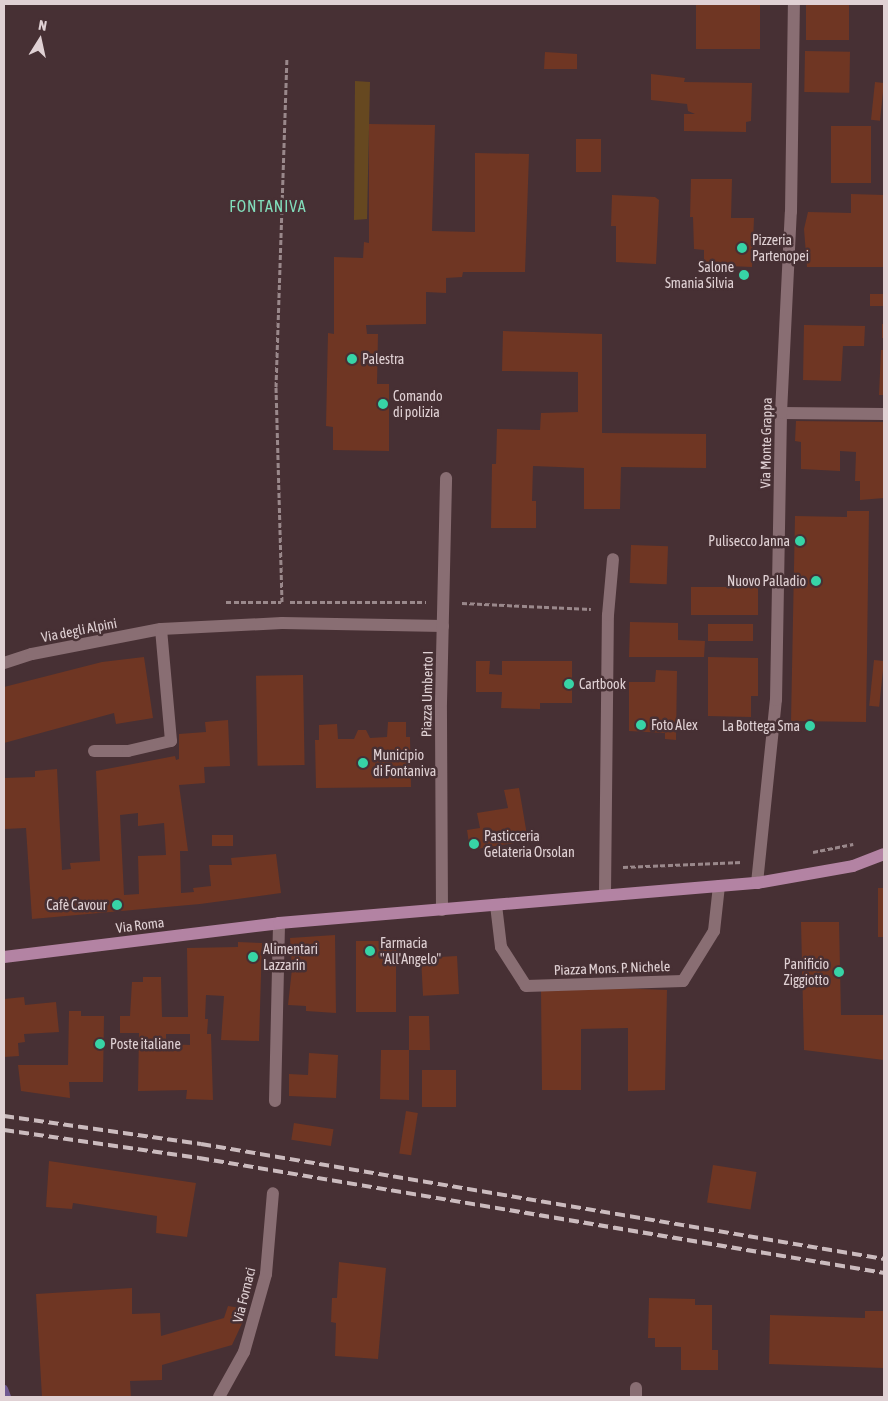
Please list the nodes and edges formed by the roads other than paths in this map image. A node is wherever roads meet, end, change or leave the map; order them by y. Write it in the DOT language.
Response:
graph roads {
  1 [pos="794,4"];
  2 [pos="780,413"];
  3 [pos="884,414"];
  4 [pos="446,478"];
  5 [pos="613,559"];
  6 [pos="443,626"];
  7 [pos="161,629"];
  8 [pos="4,663"];
  9 [pos="94,752"];
  10 [pos="884,854"];
  11 [pos="757,883"];
  12 [pos="719,886"];
  13 [pos="605,894"];
  14 [pos="496,905"];
  15 [pos="442,910"];
  16 [pos="279,923"];
  17 [pos="4,957"];
  18 [pos="275,1101"];
  19 [pos="273,1194"];
  20 [pos="219,1397"];
  1 -- 2 [label="street, Via Monte Grappa"];
  2 -- 3 [label="street"];
  2 -- 11 [label="street, Via Monte Grappa"];
  4 -- 6 [label="street, Piazza Umberto I"];
  5 -- 13 [label="street"];
  6 -- 7 [label="street, Via degli Alpini"];
  6 -- 15 [label="street, Piazza Umberto I"];
  7 -- 8 [label="street, Via degli Alpini"];
  7 -- 9 [label="street"];
  10 -- 11 [label="main road, Via Roma"];
  11 -- 12 [label="main road, Via Roma"];
  12 -- 13 [label="main road, Via Roma"];
  12 -- 14 [label="street, Piazza Mons. P. Nichele"];
  13 -- 14 [label="main road, Via Roma"];
  14 -- 15 [label="main road, Via Roma"];
  15 -- 16 [label="main road, Via Roma"];
  16 -- 17 [label="main road, Via Roma"];
  16 -- 18 [label="street"];
  19 -- 20 [label="street, Via Fornaci"];
}
